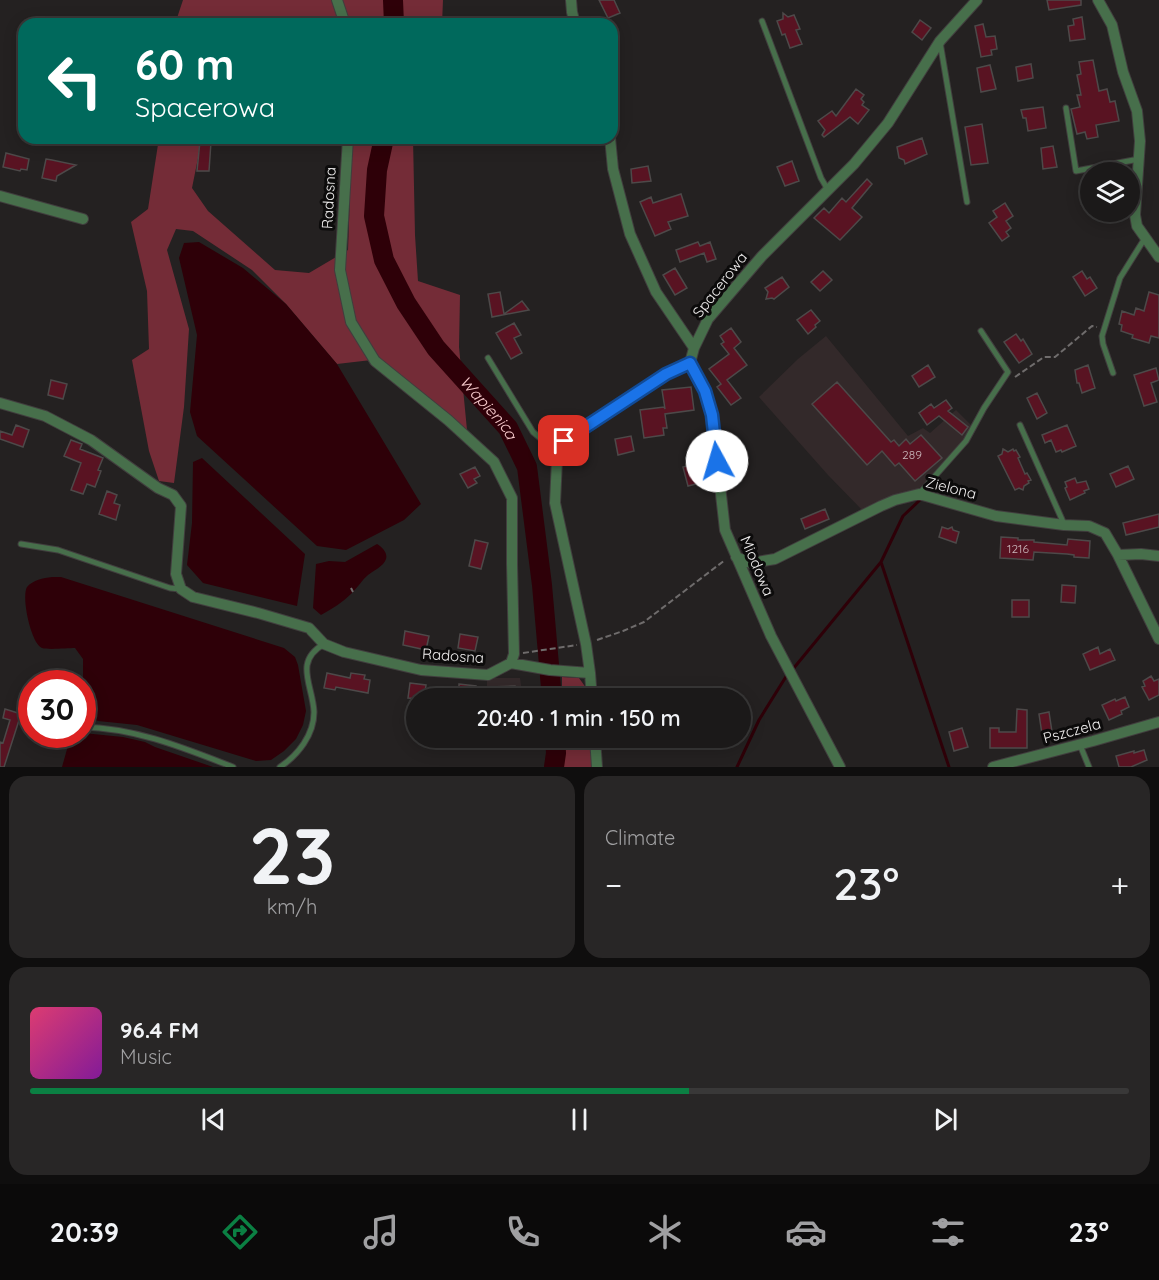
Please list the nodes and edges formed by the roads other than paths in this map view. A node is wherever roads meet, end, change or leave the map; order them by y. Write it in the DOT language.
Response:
graph roads {
  1 [pos="337,0"];
  2 [pos="571,0"];
  3 [pos="977,0"];
  4 [pos="1098,0"];
  5 [pos="343,18"];
  6 [pos="574,18"];
  7 [pos="762,21"];
  8 [pos="940,40"];
  9 [pos="1066,108"];
  10 [pos="348,144"];
  11 [pos="611,144"];
  12 [pos="1139,159"];
  13 [pos="828,190"];
  14 [pos="0,196"];
  15 [pos="967,202"];
  16 [pos="83,219"];
  17 [pos="1145,238"];
  18 [pos="1159,258"];
  19 [pos="981,331"];
  20 [pos="694,348"];
  21 [pos="488,358"];
  22 [pos="690,363"];
  23 [pos="1113,373"];
  24 [pos="0,403"];
  25 [pos="1020,425"];
  26 [pos="564,441"];
  27 [pos="919,494"];
  28 [pos="1064,525"];
  29 [pos="21,544"];
  30 [pos="1118,555"];
  31 [pos="736,556"];
  32 [pos="1159,556"];
  33 [pos="182,589"];
  34 [pos="1159,639"];
  35 [pos="324,644"];
  36 [pos="511,663"];
  37 [pos="590,673"];
  38 [pos="591,688"];
  39 [pos="1159,722"];
  40 [pos="96,728"];
  41 [pos="1080,745"];
  42 [pos="596,748"];
  43 [pos="233,767"];
  44 [pos="280,767"];
  45 [pos="597,767"];
  46 [pos="840,767"];
  47 [pos="993,767"];
  48 [pos="1089,767"];
  1 -- 5 [label="street"];
  2 -- 6 [label="street"];
  3 -- 8 [label="street, Spacerowa"];
  4 -- 12 [label="street"];
  7 -- 13 [label="lane"];
  8 -- 13 [label="street, Spacerowa"];
  8 -- 15 [label="lane"];
  9 -- 12 [label="lane"];
  10 -- 36 [label="street, Radosna"];
  11 -- 20 [label="street"];
  12 -- 17 [label="street"];
  13 -- 20 [label="street, Spacerowa"];
  14 -- 16 [label="street"];
  17 -- 18 [label="street"];
  17 -- 23 [label="lane"];
  19 -- 27 [label="lane"];
  20 -- 22 [label="street, Spacerowa"];
  21 -- 26 [label="lane"];
  22 -- 26 [label="street"];
  22 -- 31 [label="street, Miodowa"];
  24 -- 33 [label="street"];
  25 -- 28 [label="lane"];
  26 -- 37 [label="street"];
  27 -- 28 [label="street, Zielona"];
  27 -- 31 [label="street, Zielona"];
  28 -- 30 [label="street, Zielona"];
  29 -- 33 [label="lane"];
  30 -- 32 [label="street"];
  30 -- 34 [label="street, Zielona"];
  31 -- 46 [label="street, Miodowa"];
  33 -- 35 [label="street, Radosna"];
  35 -- 36 [label="street, Radosna"];
  35 -- 44 [label="lane"];
  36 -- 37 [label="street"];
  37 -- 38 [label="street"];
  39 -- 41 [label="street, Pszczela"];
  40 -- 43 [label="lane"];
  41 -- 47 [label="street, Pszczela"];
  41 -- 48 [label="lane"];
  42 -- 45 [label="street"];
}
